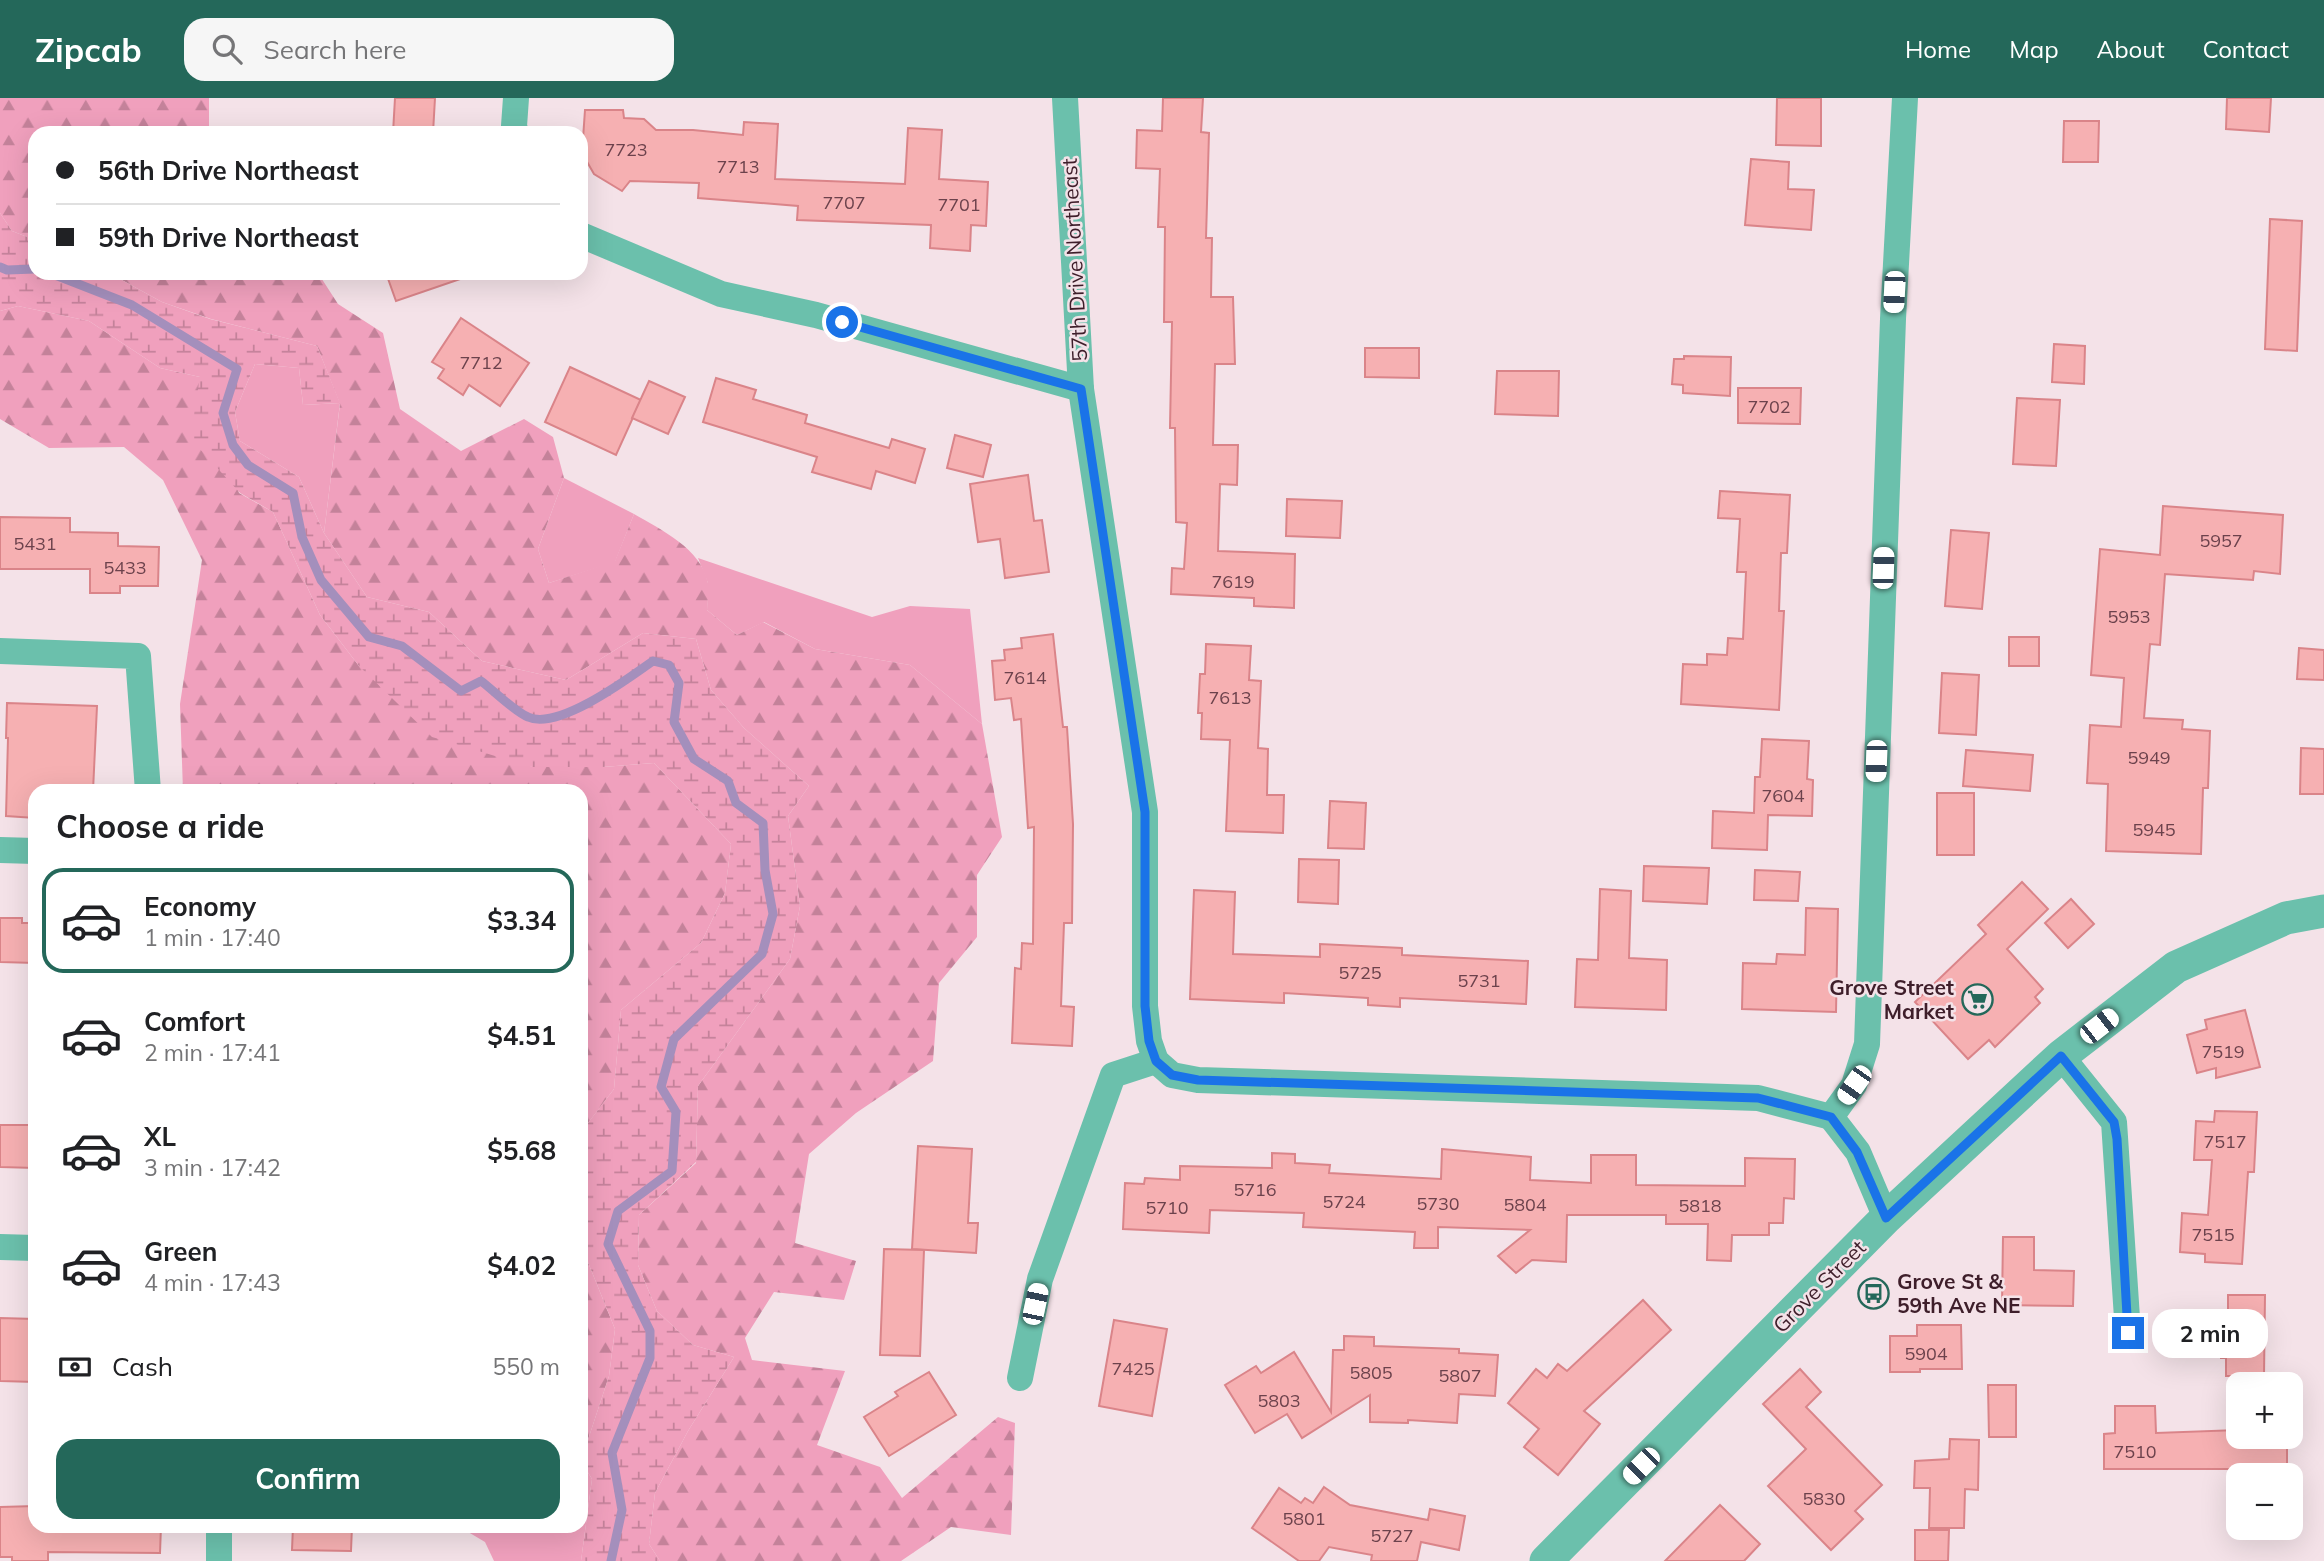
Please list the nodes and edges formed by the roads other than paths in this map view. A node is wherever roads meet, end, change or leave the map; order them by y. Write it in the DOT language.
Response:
graph roads {
  1 [pos="516,98"];
  2 [pos="1065,98"];
  3 [pos="1905,98"];
  4 [pos="514,126"];
  5 [pos="588,238"];
  6 [pos="1081,389"];
  7 [pos="0,651"];
  8 [pos="147,784"];
  9 [pos="0,850"];
  10 [pos="28,851"];
  11 [pos="2324,911"];
  12 [pos="2061,1056"];
  13 [pos="1156,1061"];
  14 [pos="1831,1117"];
  15 [pos="1886,1218"];
  16 [pos="0,1247"];
  17 [pos="28,1248"];
  18 [pos="2128,1333"];
  19 [pos="1020,1378"];
  20 [pos="219,1533"];
  21 [pos="219,1561"];
  22 [pos="1546,1561"];
  1 -- 4 [label="street"];
  2 -- 6 [label="street, 57th Drive Northeast"];
  3 -- 14 [label="street"];
  5 -- 6 [label="street"];
  6 -- 13 [label="street, 57th Drive Northeast"];
  7 -- 8 [label="street"];
  9 -- 10 [label="street"];
  11 -- 12 [label="street, Grove Street"];
  12 -- 15 [label="street, Grove Street"];
  12 -- 18 [label="street"];
  13 -- 14 [label="street"];
  13 -- 19 [label="street"];
  14 -- 15 [label="street"];
  15 -- 22 [label="street, Grove Street"];
  16 -- 17 [label="street"];
  20 -- 21 [label="street"];
}
